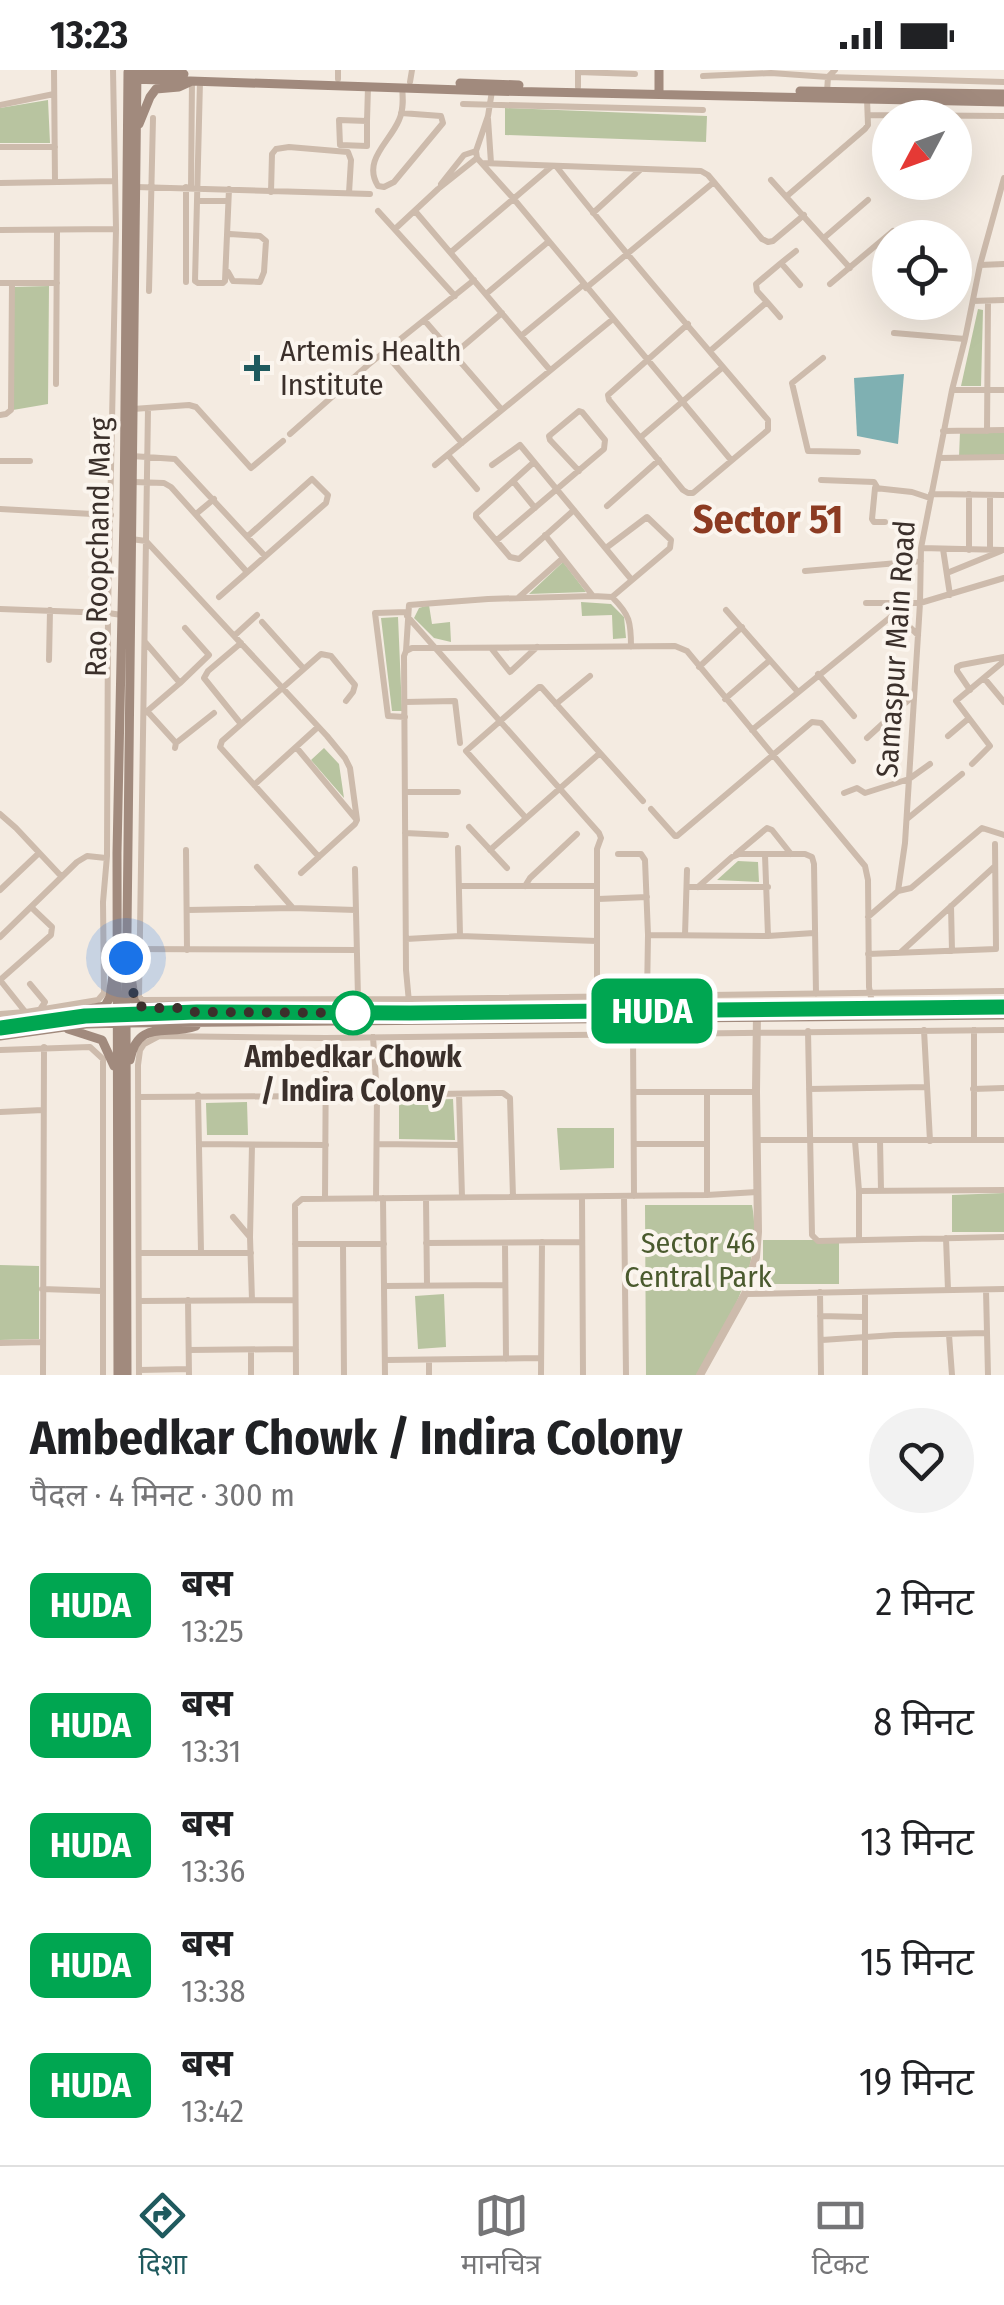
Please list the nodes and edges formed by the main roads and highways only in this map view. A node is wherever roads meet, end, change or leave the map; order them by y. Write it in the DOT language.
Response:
graph roads {
  1 [pos="656,70"];
  2 [pos="132,74"];
  3 [pos="338,75"];
  4 [pos="200,76"];
  5 [pos="310,81"];
  6 [pos="406,84"];
  7 [pos="656,92"];
  8 [pos="1004,94"];
  9 [pos="1004,102"];
  10 [pos="136,130"];
  11 [pos="131,238"];
  12 [pos="128,482"];
  13 [pos="124,719"];
  14 [pos="124,956"];
  15 [pos="1004,1007"];
  16 [pos="196,1012"];
  17 [pos="873,1012"];
  18 [pos="757,1013"];
  19 [pos="1004,1015"];
  20 [pos="410,1016"];
  21 [pos="121,1019"];
  22 [pos="61,1023"];
  23 [pos="204,1023"];
  24 [pos="0,1032"];
  25 [pos="121,1076"];
  26 [pos="118,1375"];
  27 [pos="127,1375"];
  1 -- 7 [label="main road"];
  2 -- 4 [label="main road"];
  2 -- 10 [label="main road, Rao Roopchand Marg"];
  2 -- 11 [label="main road, Rao Roopchand Marg"];
  3 -- 5 [label="main road"];
  3 -- 6 [label="main road"];
  4 -- 5 [label="main road"];
  4 -- 10 [label="main road"];
  5 -- 6 [label="main road"];
  6 -- 7 [label="main road"];
  6 -- 7 [label="main road"];
  7 -- 8 [label="main road"];
  7 -- 9 [label="main road"];
  10 -- 11 [label="main road, Rao Roopchand Marg"];
  11 -- 12 [label="main road, Rao Roopchand Marg"];
  11 -- 12 [label="main road, Rao Roopchand Marg"];
  12 -- 13 [label="main road, Rao Roopchand Marg"];
  12 -- 13 [label="main road, Rao Roopchand Marg"];
  13 -- 14 [label="main road, Rao Roopchand Marg"];
  13 -- 14 [label="main road, Rao Roopchand Marg"];
  14 -- 16 [label="main road"];
  14 -- 21 [label="main road, Rao Roopchand Marg"];
  14 -- 22 [label="main road"];
  15 -- 17 [label="main road"];
  16 -- 20 [label="main road"];
  16 -- 21 [label="main road"];
  17 -- 18 [label="main road"];
  17 -- 19 [label="main road"];
  18 -- 20 [label="main road"];
  18 -- 20 [label="main road"];
  20 -- 23 [label="main road"];
  21 -- 22 [label="main road"];
  21 -- 23 [label="main road"];
  21 -- 25 [label="main road, Rao Roopchand Marg"];
  22 -- 24 [label="main road"];
  22 -- 24 [label="main road"];
  22 -- 25 [label="main road"];
  23 -- 25 [label="main road"];
  25 -- 26 [label="main road"];
  25 -- 27 [label="main road"];
}
